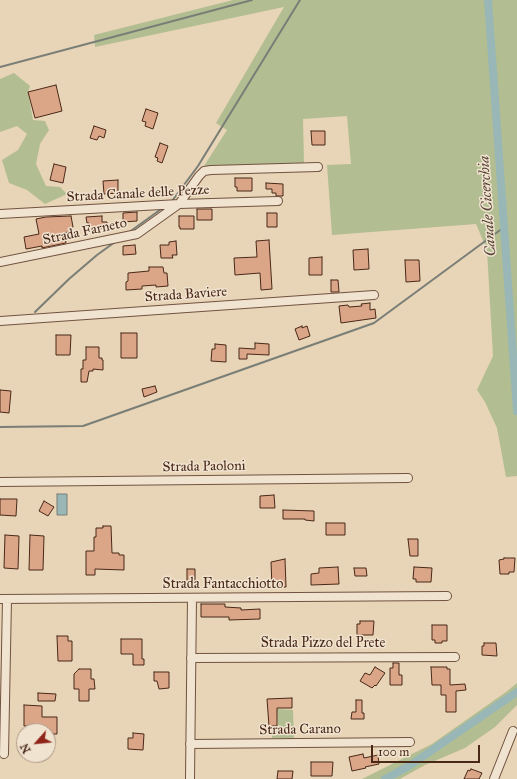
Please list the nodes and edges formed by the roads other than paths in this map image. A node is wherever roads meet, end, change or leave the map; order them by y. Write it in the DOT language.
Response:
graph roads {
  1 [pos="318,167"];
  2 [pos="278,201"];
  3 [pos="179,204"];
  4 [pos="0,214"];
  5 [pos="0,262"];
  6 [pos="374,295"];
  7 [pos="0,321"];
  8 [pos="408,478"];
  9 [pos="0,482"];
  10 [pos="447,596"];
  11 [pos="192,598"];
  12 [pos="4,599"];
  13 [pos="455,657"];
  14 [pos="191,658"];
  15 [pos="513,731"];
  16 [pos="410,742"];
  17 [pos="190,744"];
  18 [pos="4,754"];
  19 [pos="190,779"];
  20 [pos="494,779"];
  1 -- 3 [label="street, Strada Farneto"];
  2 -- 3 [label="street, Strada Canale delle Pezze"];
  3 -- 4 [label="street, Strada Canale delle Pezze"];
  3 -- 5 [label="street, Strada Farneto"];
  6 -- 7 [label="street, Strada Baviere"];
  8 -- 9 [label="street, Strada Paoloni"];
  10 -- 11 [label="street, Strada Fantacchiotto"];
  11 -- 12 [label="street, Strada Fantacchiotto"];
  11 -- 14 [label="street"];
  12 -- 18 [label="street"];
  13 -- 14 [label="street, Strada Pizzo del Prete"];
  14 -- 17 [label="street"];
  15 -- 20 [label="street"];
  16 -- 17 [label="street, Strada Carano"];
  17 -- 19 [label="street"];
}
